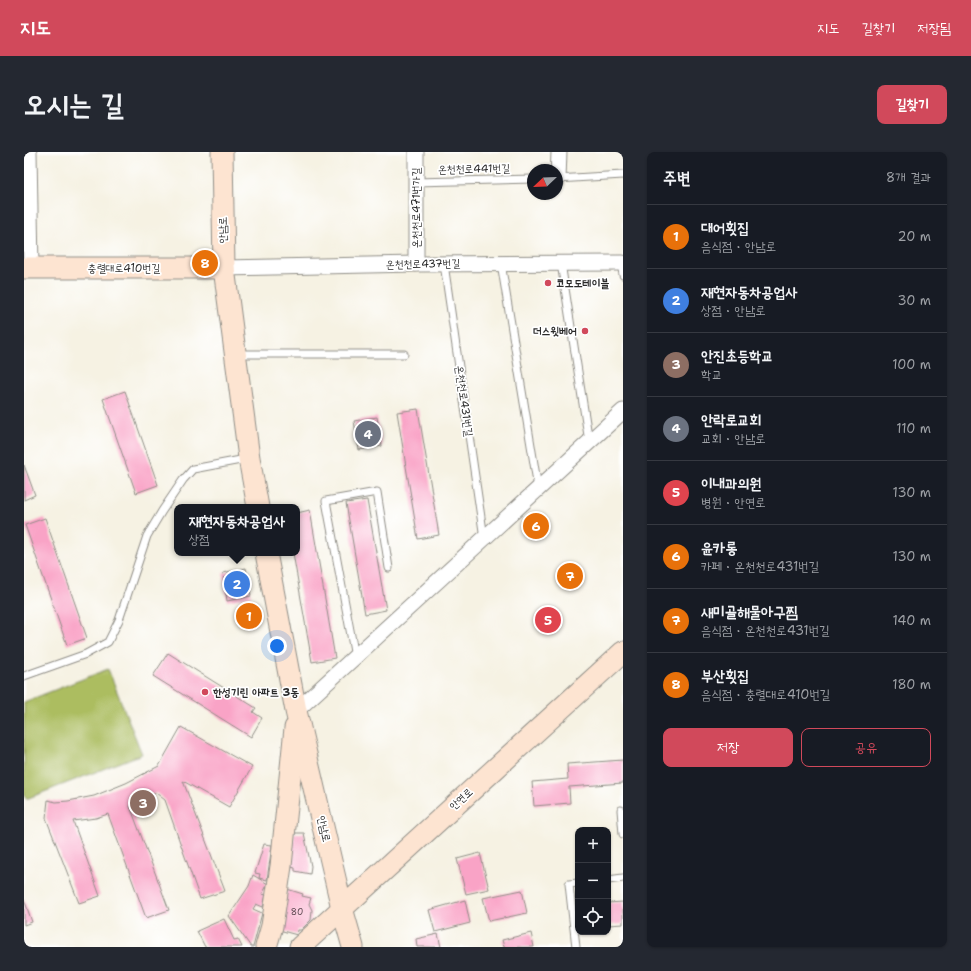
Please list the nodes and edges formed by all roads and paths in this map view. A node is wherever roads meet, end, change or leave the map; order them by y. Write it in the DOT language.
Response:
graph roads {
  1 [pos="29,152"];
  2 [pos="222,152"];
  3 [pos="416,152"];
  4 [pos="559,152"];
  5 [pos="559,164"];
  6 [pos="623,175"];
  7 [pos="527,179"];
  8 [pos="563,179"];
  9 [pos="416,182"];
  10 [pos="27,184"];
  11 [pos="501,263"];
  12 [pos="561,263"];
  13 [pos="416,264"];
  14 [pos="444,264"];
  15 [pos="622,267"];
  16 [pos="28,268"];
  17 [pos="224,268"];
  18 [pos="235,354"];
  19 [pos="404,354"];
  20 [pos="623,411"];
  21 [pos="589,442"];
  22 [pos="249,458"];
  23 [pos="538,489"];
  24 [pos="257,504"];
  25 [pos="484,539"];
  26 [pos="267,556"];
  27 [pos="389,568"];
  28 [pos="620,657"];
  29 [pos="355,658"];
  30 [pos="24,676"];
  31 [pos="296,711"];
  32 [pos="621,810"];
  33 [pos="623,834"];
  34 [pos="623,878"];
  35 [pos="611,880"];
  36 [pos="575,883"];
  37 [pos="342,908"];
  38 [pos="266,947"];
  39 [pos="300,947"];
  40 [pos="353,947"];
  41 [pos="576,947"];
  1 -- 10 [label="street"];
  2 -- 17 [label="street, 안남로"];
  3 -- 9 [label="street, 온천천로471번가길"];
  4 -- 5 [label="street"];
  6 -- 8 [label="lane"];
  7 -- 9 [label="lane, 온천천로441번길"];
  9 -- 13 [label="street, 온천천로471번가길"];
  10 -- 16 [label="street"];
  11 -- 12 [label="street, 온천천로437번길"];
  11 -- 14 [label="street, 온천천로437번길"];
  11 -- 23 [label="lane"];
  12 -- 15 [label="street, 온천천로437번길"];
  12 -- 21 [label="lane"];
  13 -- 14 [label="street, 온천천로437번길"];
  13 -- 17 [label="street, 온천천로437번길"];
  14 -- 25 [label="lane, 온천천로431번길"];
  16 -- 17 [label="street, 충렬대로410번길"];
  17 -- 18 [label="street, 안남로"];
  18 -- 19 [label="lane"];
  18 -- 22 [label="street, 안남로"];
  20 -- 21 [label="street"];
  21 -- 23 [label="street"];
  22 -- 24 [label="street, 안남로"];
  22 -- 30 [label="lane"];
  23 -- 25 [label="street"];
  25 -- 29 [label="street"];
  26 -- 31 [label="street, 안남로"];
  27 -- 29 [label="lane"];
  28 -- 37 [label="street, 안연로"];
  29 -- 31 [label="street"];
  31 -- 37 [label="street, 안남로"];
  31 -- 38 [label="street, 안남로"];
  32 -- 33 [label="lane"];
  34 -- 35 [label="lane"];
  36 -- 41 [label="lane"];
  37 -- 39 [label="street, 안연로"];
  37 -- 40 [label="street, 안남로"];
}
